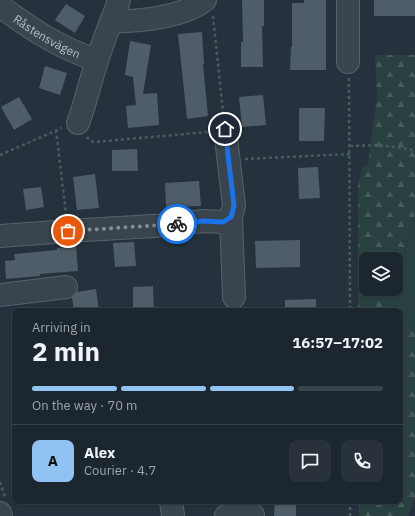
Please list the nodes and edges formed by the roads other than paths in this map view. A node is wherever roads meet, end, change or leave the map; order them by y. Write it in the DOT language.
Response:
graph roads {
  1 [pos="119,0"];
  2 [pos="348,0"];
  3 [pos="202,3"];
  4 [pos="0,6"];
  5 [pos="112,21"];
  6 [pos="97,60"];
  7 [pos="348,62"];
  8 [pos="78,122"];
  9 [pos="225,129"];
  10 [pos="231,217"];
  11 [pos="0,236"];
  12 [pos="66,287"];
  13 [pos="0,295"];
  14 [pos="234,297"];
  15 [pos="171,504"];
  16 [pos="0,513"];
  17 [pos="253,515"];
  18 [pos="1,516"];
  19 [pos="173,516"];
  20 [pos="226,516"];
  1 -- 5 [label="street, Råstensvägen"];
  2 -- 7 [label="street"];
  3 -- 5 [label="street"];
  4 -- 6 [label="street, Råstensvägen"];
  5 -- 6 [label="street, Råstensvägen"];
  6 -- 8 [label="street, Råstensvägen"];
  9 -- 10 [label="street"];
  10 -- 11 [label="street"];
  10 -- 14 [label="street"];
  12 -- 13 [label="street"];
  15 -- 19 [label="street"];
  16 -- 18 [label="street"];
  17 -- 20 [label="street"];
}
